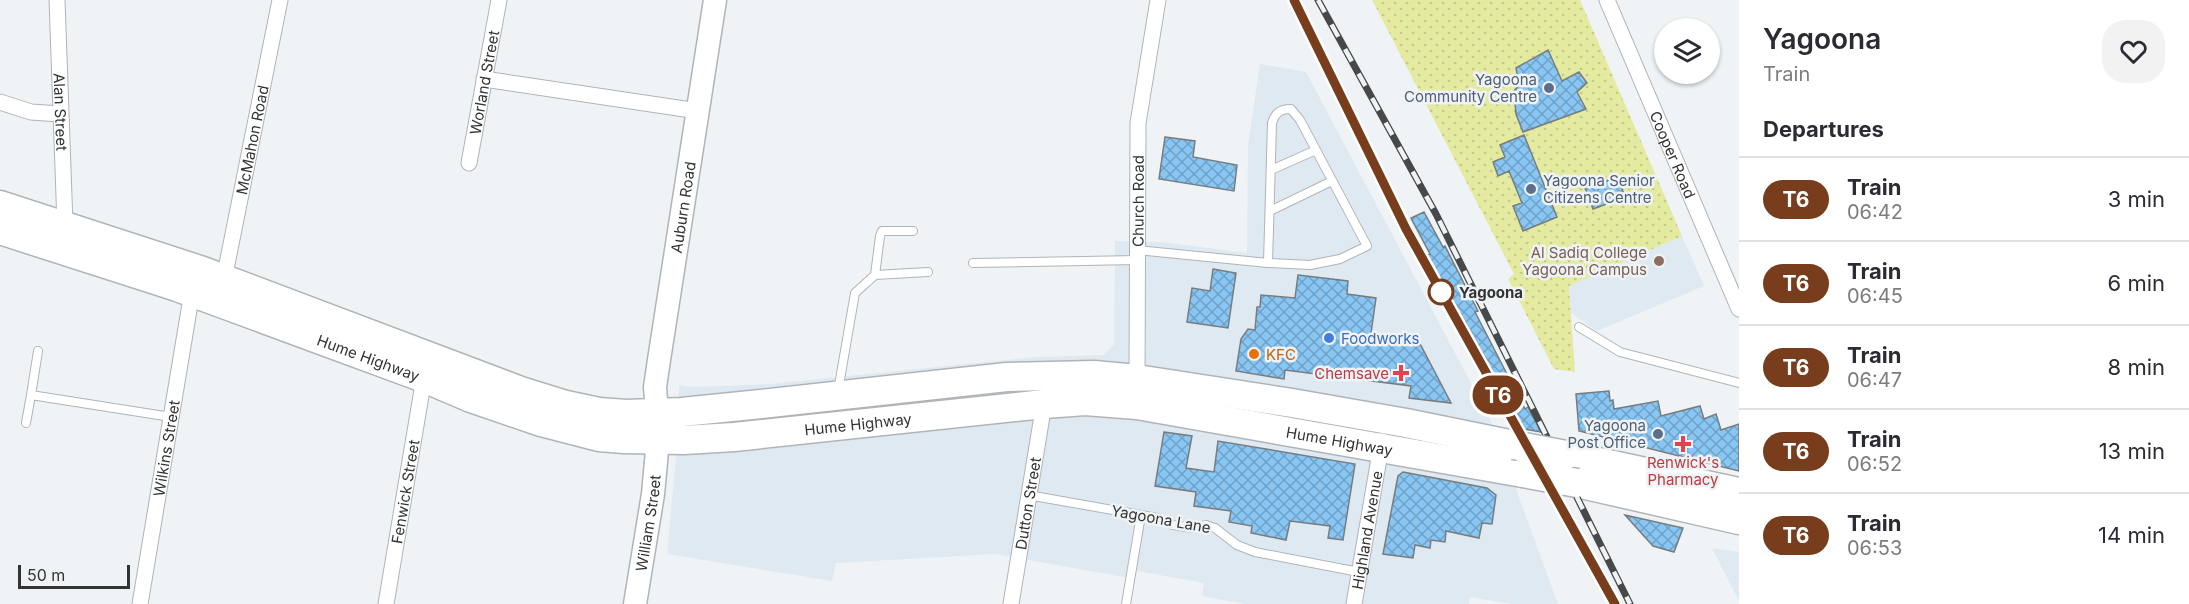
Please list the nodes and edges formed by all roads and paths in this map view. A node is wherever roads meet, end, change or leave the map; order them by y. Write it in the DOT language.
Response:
graph roads {
  1 [pos="57,0"];
  2 [pos="280,0"];
  3 [pos="499,0"];
  4 [pos="715,0"];
  5 [pos="1158,0"];
  6 [pos="1607,0"];
  7 [pos="484,79"];
  8 [pos="0,102"];
  9 [pos="698,111"];
  10 [pos="60,114"];
  11 [pos="1316,150"];
  12 [pos="469,163"];
  13 [pos="1271,170"];
  14 [pos="1332,181"];
  15 [pos="0,205"];
  16 [pos="1270,211"];
  17 [pos="65,225"];
  18 [pos="0,230"];
  19 [pos="913,231"];
  20 [pos="1137,255"];
  21 [pos="973,263"];
  22 [pos="1268,263"];
  23 [pos="928,272"];
  24 [pos="1732,274"];
  25 [pos="875,275"];
  26 [pos="224,279"];
  27 [pos="192,292"];
  28 [pos="1739,309"];
  29 [pos="1580,327"];
  30 [pos="38,351"];
  31 [pos="424,378"];
  32 [pos="1739,383"];
  33 [pos="1137,392"];
  34 [pos="31,395"];
  35 [pos="837,396"];
  36 [pos="1044,404"];
  37 [pos="171,417"];
  38 [pos="1386,419"];
  39 [pos="26,423"];
  40 [pos="658,426"];
  41 [pos="1381,449"];
  42 [pos="1739,492"];
  43 [pos="1028,495"];
  44 [pos="1141,515"];
  45 [pos="1739,520"];
  46 [pos="1359,572"];
  47 [pos="140,604"];
  48 [pos="386,604"];
  49 [pos="635,604"];
  50 [pos="1011,604"];
  51 [pos="1126,604"];
  52 [pos="1354,604"];
  1 -- 10 [label="street, Alan Street"];
  2 -- 26 [label="street, McMahon Road"];
  3 -- 7 [label="street, Worland Street"];
  4 -- 9 [label="main road, Auburn Road"];
  5 -- 20 [label="street, Church Road"];
  6 -- 24 [label="street, Cooper Road"];
  7 -- 9 [label="street"];
  7 -- 12 [label="street, Worland Street"];
  8 -- 10 [label="street"];
  9 -- 40 [label="main road, Auburn Road"];
  10 -- 17 [label="street, Alan Street"];
  11 -- 13 [label="lane"];
  11 -- 13 [label="lane"];
  11 -- 14 [label="lane"];
  13 -- 16 [label="lane"];
  14 -- 16 [label="lane"];
  14 -- 22 [label="lane"];
  15 -- 17 [label="highway, Hume Highway"];
  16 -- 22 [label="lane"];
  17 -- 26 [label="highway, Hume Highway"];
  18 -- 27 [label="highway, Hume Highway"];
  19 -- 25 [label="lane"];
  20 -- 21 [label="lane"];
  20 -- 22 [label="lane"];
  20 -- 33 [label="street, Church Road"];
  23 -- 25 [label="lane"];
  24 -- 28 [label="street, Cooper Road"];
  25 -- 35 [label="lane"];
  26 -- 40 [label="highway, Hume Highway"];
  27 -- 31 [label="highway, Hume Highway"];
  27 -- 37 [label="street, Wilkins Street"];
  29 -- 32 [label="lane"];
  30 -- 34 [label="lane"];
  31 -- 40 [label="highway, Hume Highway"];
  31 -- 48 [label="street, Fenwick Street"];
  33 -- 35 [label="highway, Hume Highway"];
  33 -- 36 [label="highway, Hume Highway"];
  33 -- 38 [label="highway, Hume Highway"];
  33 -- 41 [label="highway, Hume Highway"];
  34 -- 37 [label="lane"];
  34 -- 39 [label="lane"];
  35 -- 40 [label="highway, Hume Highway"];
  36 -- 40 [label="highway, Hume Highway"];
  36 -- 43 [label="street, Dutton Street"];
  37 -- 47 [label="street, Wilkins Street"];
  38 -- 41 [label="street, Highland Avenue"];
  38 -- 42 [label="highway, Hume Highway, bridge"];
  40 -- 49 [label="main road, William Street"];
  41 -- 45 [label="highway, Hume Highway, bridge"];
  41 -- 46 [label="street, Highland Avenue"];
  43 -- 44 [label="lane, Yagoona Lane"];
  43 -- 50 [label="street, Dutton Street"];
  44 -- 46 [label="lane, Yagoona Lane"];
  44 -- 51 [label="lane"];
  46 -- 52 [label="street, Highland Avenue"];
}
